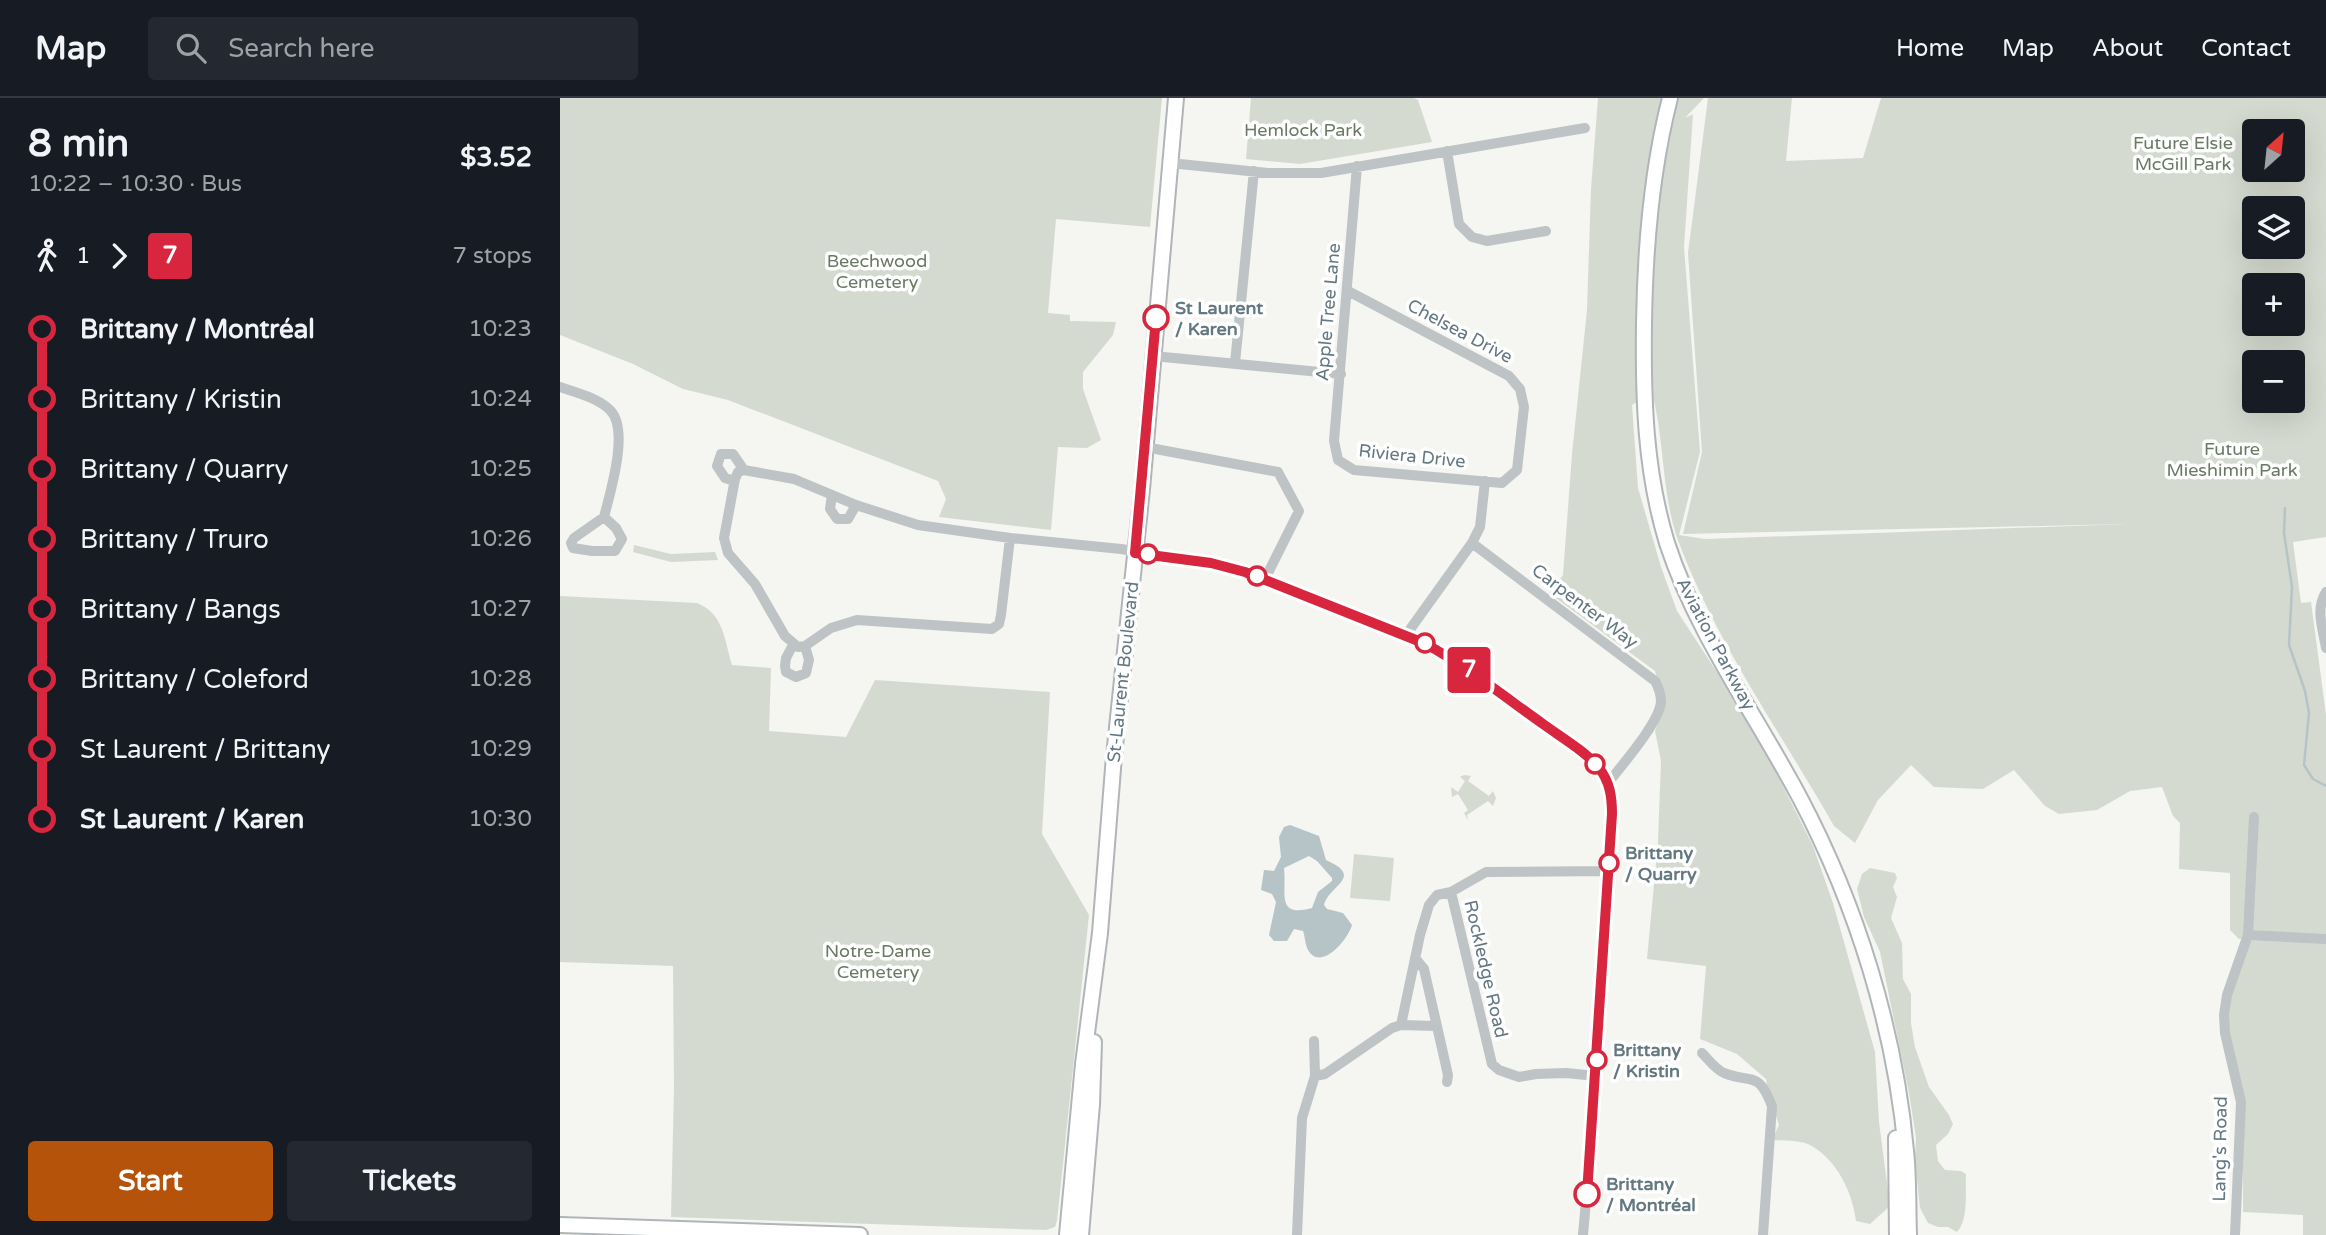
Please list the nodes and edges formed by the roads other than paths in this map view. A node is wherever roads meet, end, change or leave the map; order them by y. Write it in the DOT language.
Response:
graph roads {
  1 [pos="1176,98"];
  2 [pos="1670,98"];
  3 [pos="1585,128"];
  4 [pos="1447,151"];
  5 [pos="1170,163"];
  6 [pos="1357,166"];
  7 [pos="1254,171"];
  8 [pos="1546,231"];
  9 [pos="1348,292"];
  10 [pos="1153,356"];
  11 [pos="1235,363"];
  12 [pos="1342,374"];
  13 [pos="560,387"];
  14 [pos="1144,447"];
  15 [pos="1338,460"];
  16 [pos="744,470"];
  17 [pos="734,481"];
  18 [pos="1485,481"];
  19 [pos="832,495"];
  20 [pos="856,505"];
  21 [pos="604,517"];
  22 [pos="1010,538"];
  23 [pos="1472,543"];
  24 [pos="1135,553"];
  25 [pos="1265,579"];
  26 [pos="2326,592"];
  27 [pos="1406,635"];
  28 [pos="2326,648"];
  29 [pos="1608,783"];
  30 [pos="2254,817"];
  31 [pos="1609,871"];
  32 [pos="1451,892"];
  33 [pos="2248,935"];
  34 [pos="2326,939"];
  35 [pos="1415,958"];
  36 [pos="1402,1025"];
  37 [pos="1436,1026"];
  38 [pos="1314,1041"];
  39 [pos="1888,1042"];
  40 [pos="1702,1053"];
  41 [pos="1315,1076"];
  42 [pos="1596,1076"];
  43 [pos="1447,1082"];
  44 [pos="1081,1146"];
  45 [pos="1897,1217"];
  46 [pos="560,1225"];
  47 [pos="1906,1233"];
  48 [pos="860,1235"];
  49 [pos="1067,1235"];
  50 [pos="1080,1235"];
  51 [pos="1297,1235"];
  52 [pos="1583,1235"];
  53 [pos="1763,1235"];
  54 [pos="1889,1235"];
  55 [pos="2235,1235"];
  1 -- 5 [label="main road, St-Laurent Boulevard"];
  2 -- 39 [label="main road, Aviation Parkway"];
  3 -- 4 [label="street"];
  4 -- 6 [label="street"];
  4 -- 8 [label="street"];
  5 -- 7 [label="street"];
  5 -- 10 [label="main road, St-Laurent Boulevard"];
  6 -- 7 [label="street"];
  6 -- 9 [label="street, Apple Tree Lane"];
  7 -- 11 [label="street"];
  9 -- 12 [label="street, Apple Tree Lane"];
  9 -- 18 [label="street, Chelsea Drive"];
  10 -- 11 [label="street"];
  10 -- 14 [label="main road, St-Laurent Boulevard"];
  11 -- 12 [label="street"];
  12 -- 15 [label="street, Apple Tree Lane"];
  13 -- 21 [label="street"];
  14 -- 24 [label="main road, St-Laurent Boulevard"];
  14 -- 25 [label="street"];
  15 -- 18 [label="street, Riviera Drive"];
  16 -- 17 [label="street"];
  16 -- 17 [label="street"];
  16 -- 19 [label="street"];
  17 -- 22 [label="street"];
  18 -- 23 [label="street"];
  19 -- 20 [label="street"];
  19 -- 20 [label="street"];
  20 -- 22 [label="street"];
  21 -- 21 [label="street"];
  22 -- 24 [label="street"];
  23 -- 27 [label="street"];
  23 -- 29 [label="street, Carpenter Way"];
  24 -- 25 [label="street"];
  24 -- 44 [label="main road, St-Laurent Boulevard"];
  25 -- 27 [label="street"];
  26 -- 28 [label="street"];
  27 -- 29 [label="street"];
  29 -- 31 [label="street"];
  30 -- 33 [label="street, Lang's Road"];
  31 -- 32 [label="street"];
  31 -- 42 [label="street"];
  32 -- 35 [label="street"];
  32 -- 42 [label="street, Rockledge Road"];
  33 -- 34 [label="street"];
  33 -- 55 [label="street, Lang's Road"];
  35 -- 36 [label="street"];
  35 -- 37 [label="street"];
  36 -- 37 [label="street"];
  36 -- 41 [label="street"];
  37 -- 43 [label="street"];
  38 -- 41 [label="street"];
  39 -- 45 [label="main road, Aviation Parkway"];
  39 -- 47 [label="main road, Aviation Parkway"];
  40 -- 53 [label="street"];
  41 -- 51 [label="street"];
  42 -- 52 [label="street"];
  44 -- 49 [label="main road, St-Laurent Boulevard"];
  44 -- 50 [label="main road, St-Laurent Boulevard"];
  45 -- 47 [label="main road, Aviation Parkway"];
  45 -- 54 [label="main road"];
  46 -- 48 [label="main road"];
}
